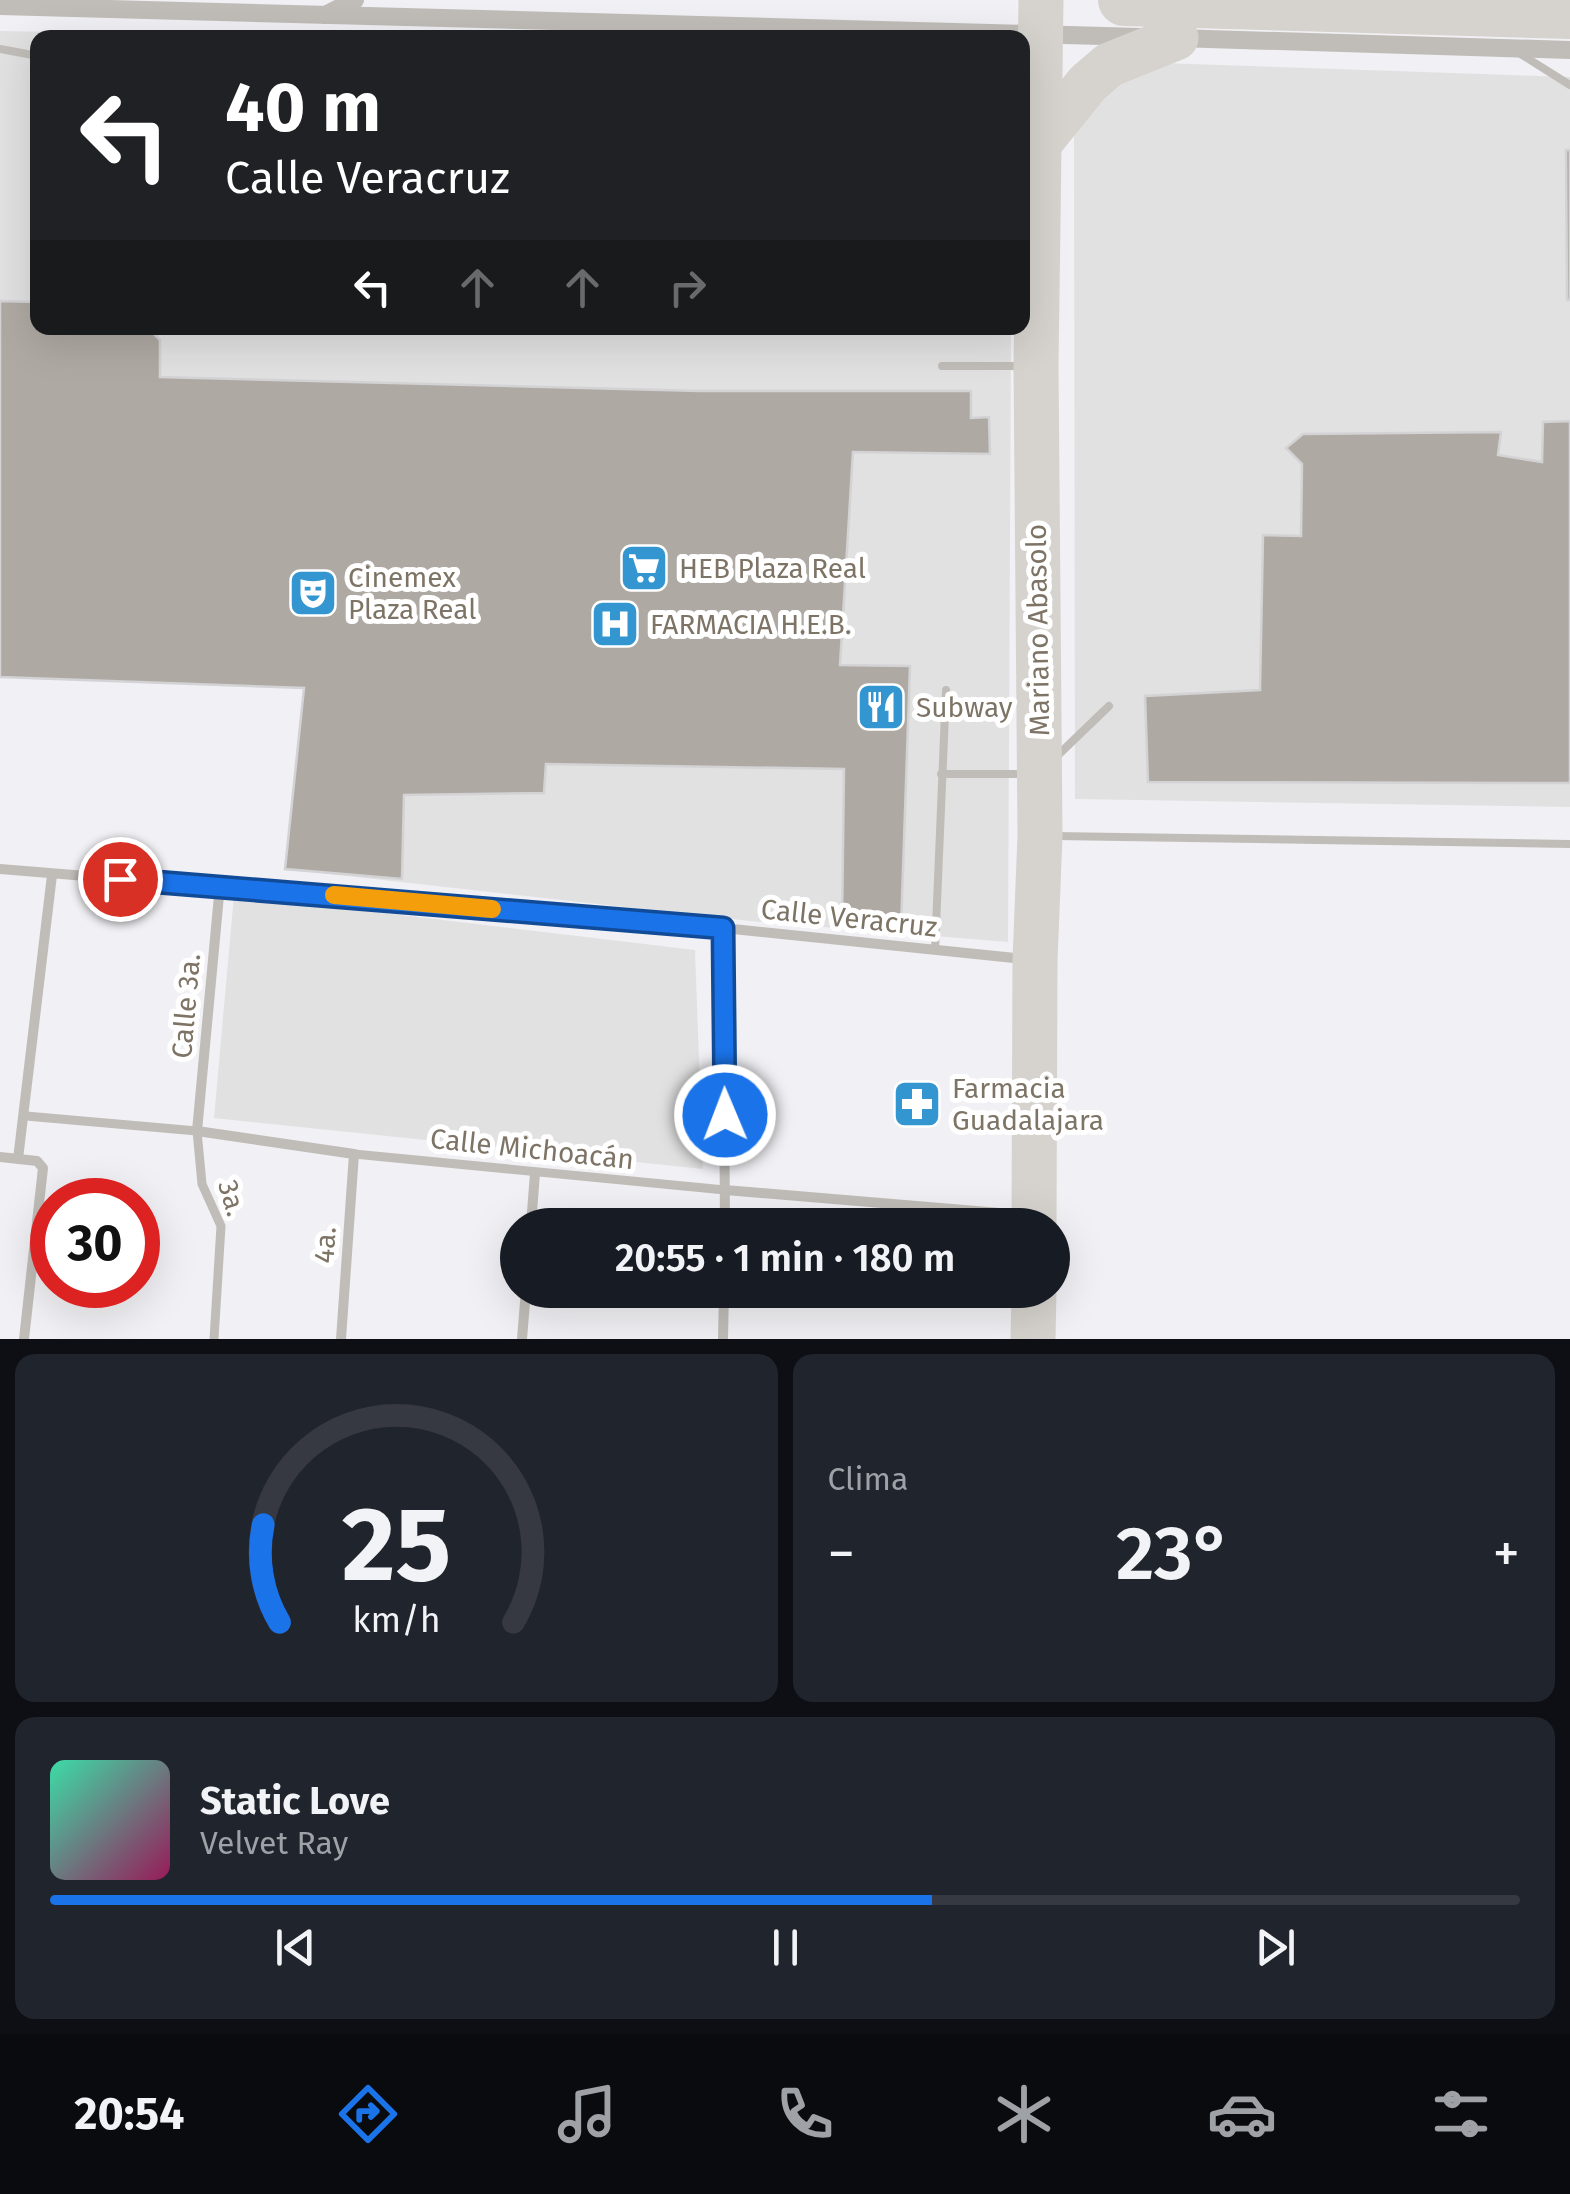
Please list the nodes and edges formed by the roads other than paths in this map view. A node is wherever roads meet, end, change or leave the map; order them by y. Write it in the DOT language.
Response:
graph roads {
  1 [pos="355,0"];
  2 [pos="1124,0"];
  3 [pos="1344,0"];
  4 [pos="0,6"];
  5 [pos="166,6"];
  6 [pos="1570,13"];
  7 [pos="324,16"];
  8 [pos="1040,18"];
  9 [pos="1514,29"];
  10 [pos="1176,38"];
  11 [pos="1391,42"];
  12 [pos="0,49"];
  13 [pos="1570,50"];
  14 [pos="30,55"];
  15 [pos="1570,85"];
  16 [pos="1037,146"];
  17 [pos="942,366"];
  18 [pos="1036,366"];
  19 [pos="946,690"];
  20 [pos="1110,706"];
  21 [pos="941,774"];
  22 [pos="1040,774"];
  23 [pos="1040,836"];
  24 [pos="1570,844"];
  25 [pos="0,869"];
  26 [pos="52,874"];
  27 [pos="220,885"];
  28 [pos="723,928"];
  29 [pos="935,950"];
  30 [pos="1035,960"];
  31 [pos="26,1116"];
  32 [pos="198,1132"];
  33 [pos="354,1154"];
  34 [pos="0,1157"];
  35 [pos="18,1159"];
  36 [pos="535,1173"];
  37 [pos="725,1190"];
  38 [pos="532,1208"];
  39 [pos="725,1208"];
  40 [pos="910,1208"];
  41 [pos="1034,1208"];
  42 [pos="525,1308"];
  43 [pos="724,1308"];
  44 [pos="1034,1308"];
  45 [pos="24,1339"];
  46 [pos="214,1339"];
  47 [pos="341,1339"];
  48 [pos="522,1339"];
  49 [pos="723,1339"];
  50 [pos="1033,1339"];
  1 -- 7 [label="street"];
  2 -- 9 [label="highway"];
  3 -- 11 [label="street"];
  4 -- 5 [label="street"];
  5 -- 7 [label="street"];
  6 -- 9 [label="highway"];
  7 -- 8 [label="street"];
  8 -- 10 [label="street"];
  8 -- 16 [label="main road, Mariano Abasolo"];
  9 -- 11 [label="street"];
  9 -- 13 [label="street"];
  9 -- 15 [label="lane"];
  10 -- 11 [label="street"];
  10 -- 16 [label="main road"];
  12 -- 14 [label="lane"];
  16 -- 18 [label="main road, Mariano Abasolo"];
  17 -- 18 [label="lane"];
  18 -- 22 [label="main road, Mariano Abasolo"];
  19 -- 21 [label="lane"];
  20 -- 22 [label="lane"];
  21 -- 22 [label="lane"];
  21 -- 29 [label="lane"];
  22 -- 23 [label="main road, Mariano Abasolo"];
  23 -- 24 [label="lane"];
  23 -- 30 [label="main road, Mariano Abasolo"];
  25 -- 26 [label="street, Calle Veracruz"];
  26 -- 27 [label="street, Calle Veracruz"];
  26 -- 31 [label="street"];
  27 -- 28 [label="street, Calle Veracruz"];
  27 -- 32 [label="street, Calle 3a."];
  28 -- 29 [label="street, Calle Veracruz"];
  28 -- 37 [label="street"];
  29 -- 30 [label="street, Calle Veracruz"];
  30 -- 41 [label="main road, Mariano Abasolo"];
  31 -- 32 [label="street, Calle Michoacán"];
  31 -- 35 [label="street"];
  32 -- 33 [label="street, Calle Michoacán"];
  32 -- 46 [label="street, 3a."];
  33 -- 36 [label="street, Calle Michoacán"];
  33 -- 47 [label="street, 4a."];
  34 -- 35 [label="street"];
  35 -- 45 [label="street"];
  36 -- 37 [label="street, Calle Michoacán"];
  36 -- 38 [label="street"];
  37 -- 39 [label="street"];
  37 -- 40 [label="street, Calle Michoacán"];
  42 -- 48 [label="street"];
  43 -- 49 [label="street"];
  44 -- 50 [label="main road"];
}
